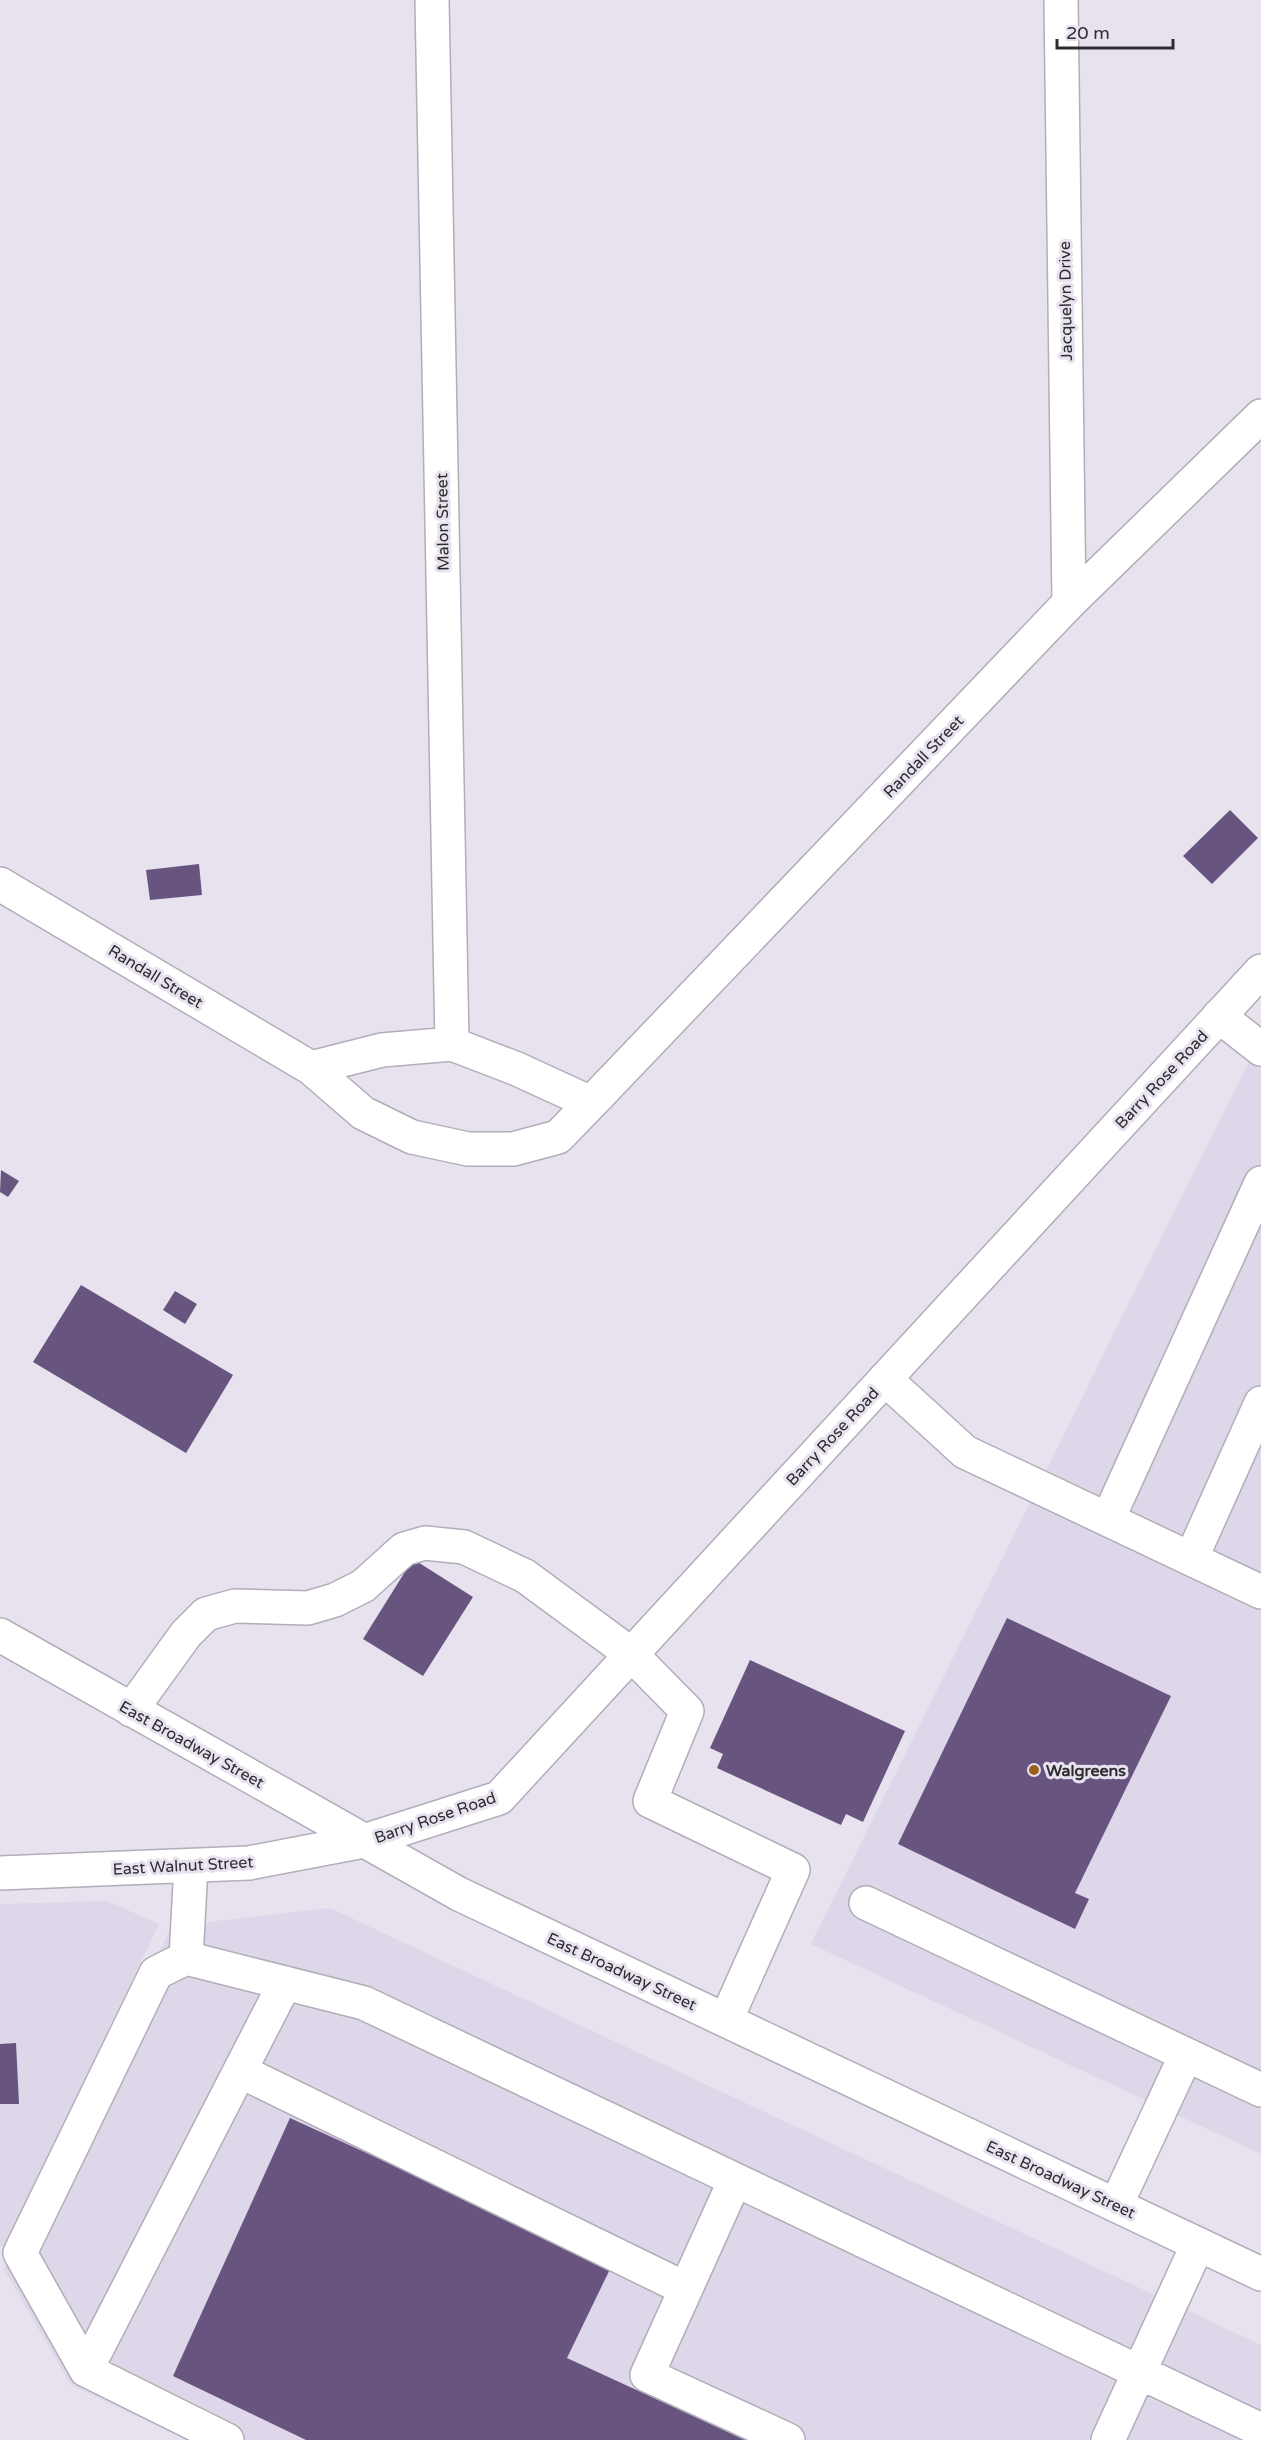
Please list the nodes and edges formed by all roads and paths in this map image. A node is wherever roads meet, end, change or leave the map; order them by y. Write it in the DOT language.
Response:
graph roads {
  1 [pos="432,0"];
  2 [pos="1061,0"];
  3 [pos="1261,416"];
  4 [pos="1069,603"];
  5 [pos="0,884"];
  6 [pos="1261,970"];
  7 [pos="1219,1016"];
  8 [pos="452,1044"];
  9 [pos="1261,1049"];
  10 [pos="312,1068"];
  11 [pos="591,1103"];
  12 [pos="1261,1183"];
  13 [pos="885,1379"];
  14 [pos="1261,1403"];
  15 [pos="1108,1519"];
  16 [pos="1191,1559"];
  17 [pos="1261,1592"];
  18 [pos="0,1635"];
  19 [pos="631,1654"];
  20 [pos="131,1710"];
  21 [pos="364,1841"];
  22 [pos="191,1866"];
  23 [pos="0,1873"];
  24 [pos="866,1903"];
  25 [pos="186,1958"];
  26 [pos="285,1983"];
  27 [pos="726,2020"];
  28 [pos="1186,2055"];
  29 [pos="240,2071"];
  30 [pos="1261,2090"];
  31 [pos="735,2180"];
  32 [pos="1116,2205"];
  33 [pos="1198,2244"];
  34 [pos="1261,2274"];
  35 [pos="686,2289"];
  36 [pos="86,2370"];
  37 [pos="1139,2372"];
  38 [pos="1261,2430"];
  39 [pos="227,2440"];
  40 [pos="788,2440"];
  41 [pos="1108,2440"];
  1 -- 8 [label="street, Malon Street"];
  2 -- 4 [label="street, Jacquelyn Drive"];
  3 -- 4 [label="street, Randall Street"];
  4 -- 11 [label="street, Randall Street"];
  5 -- 10 [label="street, Randall Street"];
  6 -- 7 [label="street, Barry Rose Road"];
  7 -- 9 [label="street"];
  7 -- 13 [label="street, Barry Rose Road"];
  8 -- 10 [label="street"];
  8 -- 11 [label="street"];
  10 -- 11 [label="street, Randall Street"];
  12 -- 15 [label="street"];
  13 -- 15 [label="street"];
  13 -- 19 [label="street, Barry Rose Road"];
  14 -- 16 [label="street"];
  15 -- 16 [label="street"];
  16 -- 17 [label="street"];
  18 -- 20 [label="street, East Broadway Street"];
  19 -- 20 [label="street"];
  19 -- 21 [label="street, Barry Rose Road"];
  19 -- 27 [label="street"];
  20 -- 21 [label="street, East Broadway Street"];
  21 -- 22 [label="street, East Walnut Street"];
  21 -- 27 [label="street, East Broadway Street"];
  22 -- 23 [label="street, East Walnut Street"];
  22 -- 25 [label="street"];
  24 -- 28 [label="street"];
  25 -- 26 [label="street"];
  25 -- 36 [label="street"];
  26 -- 29 [label="street"];
  26 -- 31 [label="street"];
  27 -- 32 [label="street, East Broadway Street"];
  28 -- 30 [label="street"];
  28 -- 32 [label="street"];
  29 -- 35 [label="street"];
  29 -- 36 [label="street"];
  31 -- 35 [label="street"];
  31 -- 37 [label="street"];
  32 -- 33 [label="street, East Broadway Street"];
  33 -- 34 [label="street, East Broadway Street"];
  33 -- 37 [label="street"];
  35 -- 40 [label="street"];
  36 -- 39 [label="street"];
  37 -- 38 [label="street"];
  37 -- 41 [label="street"];
}
